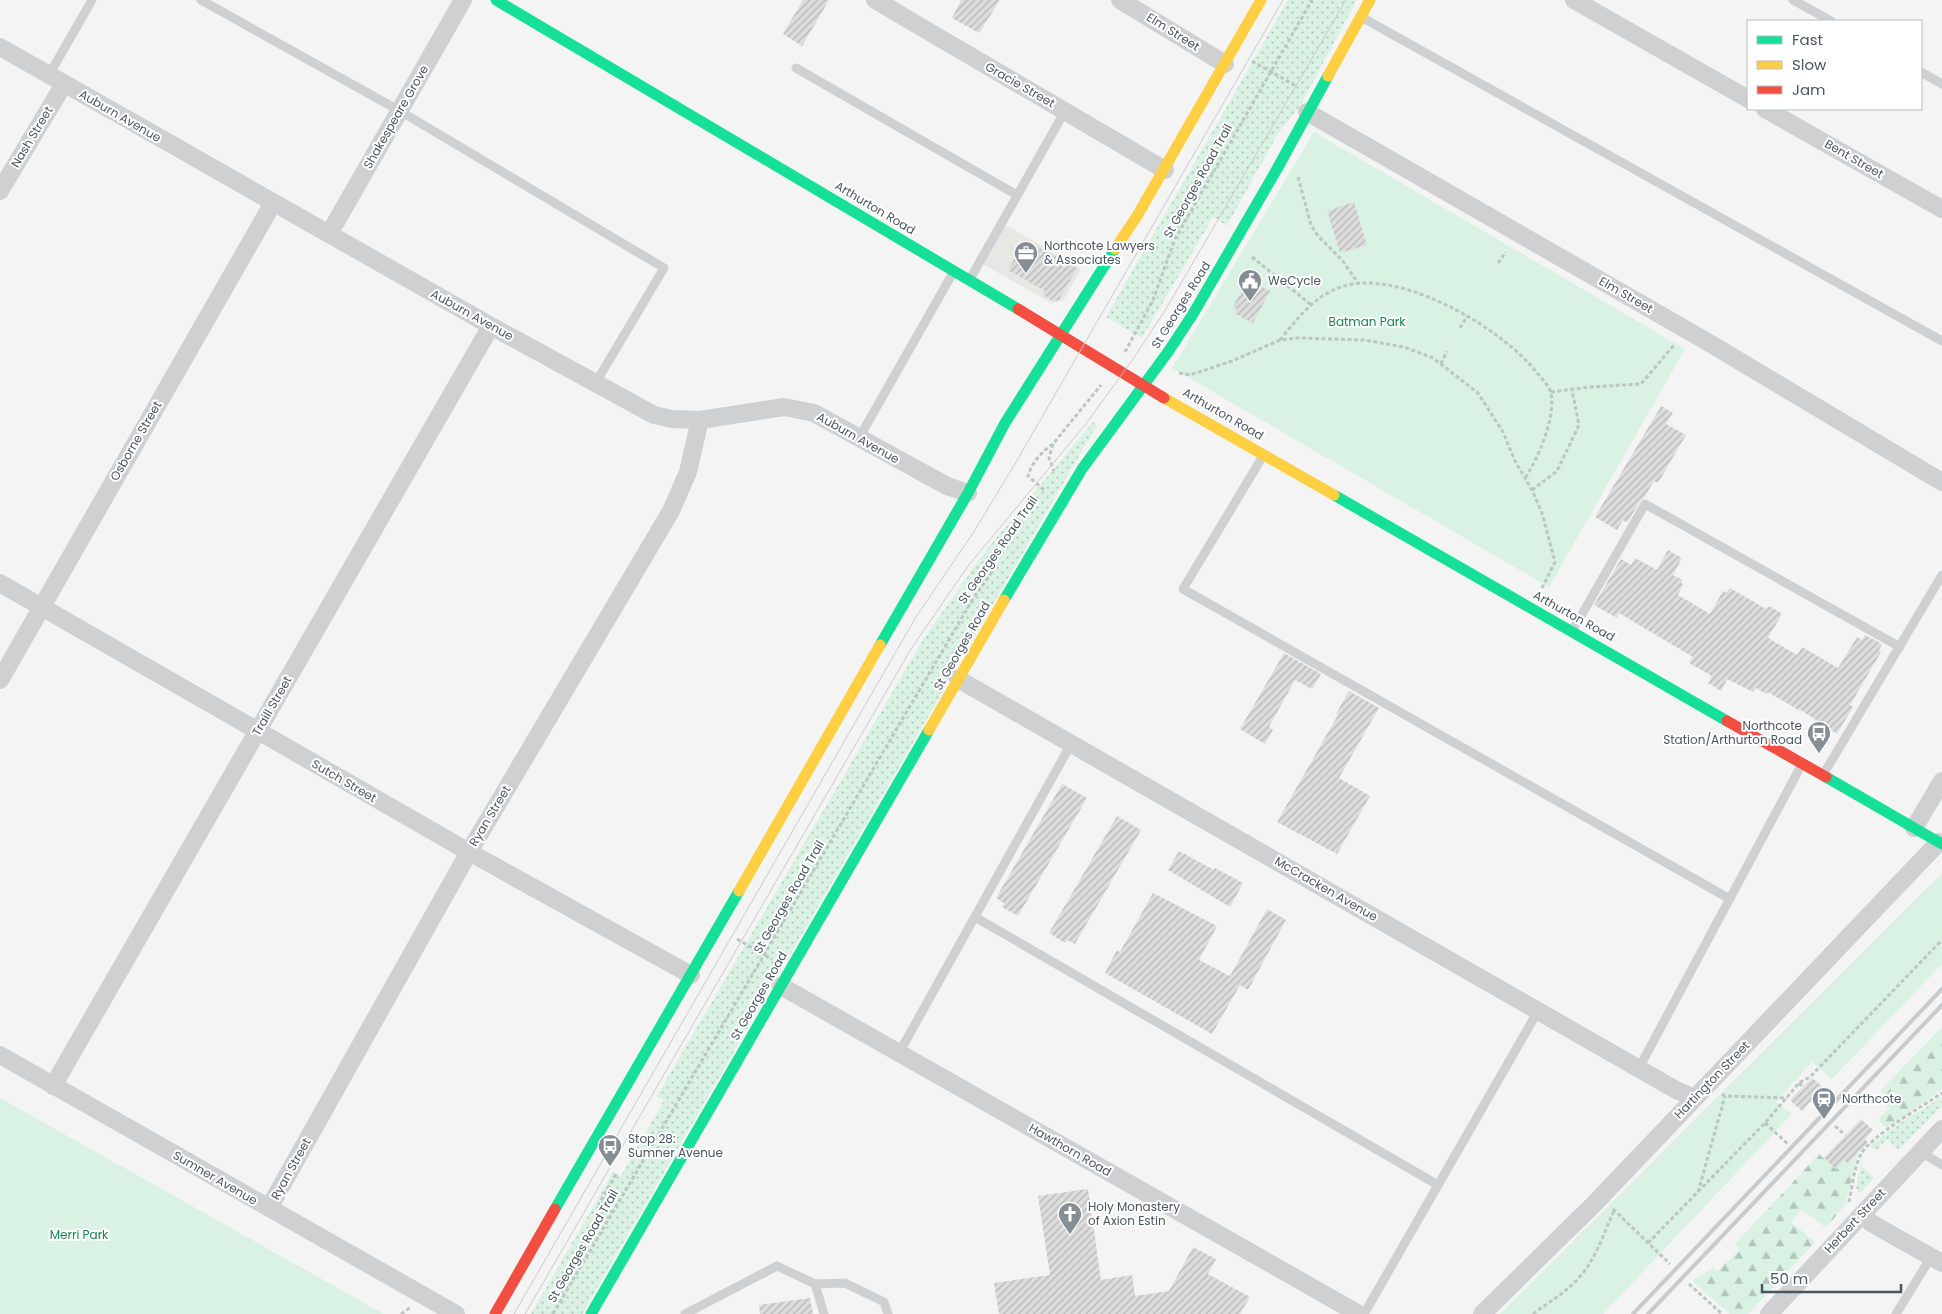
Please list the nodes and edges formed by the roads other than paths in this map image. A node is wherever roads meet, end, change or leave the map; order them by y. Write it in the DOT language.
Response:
graph roads {
  1 [pos="92,0"];
  2 [pos="200,0"];
  3 [pos="463,0"];
  4 [pos="496,0"];
  5 [pos="875,0"];
  6 [pos="1120,0"];
  7 [pos="1261,0"];
  8 [pos="1370,0"];
  9 [pos="1574,0"];
  10 [pos="1793,0"];
  11 [pos="1360,16"];
  12 [pos="1829,20"];
  13 [pos="0,47"];
  14 [pos="1229,57"];
  15 [pos="796,68"];
  16 [pos="1922,73"];
  17 [pos="56,79"];
  18 [pos="1942,84"];
  19 [pos="1747,98"];
  20 [pos="1311,104"];
  21 [pos="1767,110"];
  22 [pos="1065,111"];
  23 [pos="400,112"];
  24 [pos="1165,170"];
  25 [pos="0,191"];
  26 [pos="1017,196"];
  27 [pos="272,202"];
  28 [pos="1942,209"];
  29 [pos="330,234"];
  30 [pos="954,271"];
  31 [pos="970,280"];
  32 [pos="491,326"];
  33 [pos="1060,335"];
  34 [pos="1942,341"];
  35 [pos="595,384"];
  36 [pos="1143,385"];
  37 [pos="700,420"];
  38 [pos="860,438"];
  39 [pos="1265,454"];
  40 [pos="1942,482"];
  41 [pos="968,493"];
  42 [pos="1942,575"];
  43 [pos="0,583"];
  44 [pos="42,606"];
  45 [pos="1572,630"];
  46 [pos="1900,646"];
  47 [pos="958,679"];
  48 [pos="0,680"];
  49 [pos="257,732"];
  50 [pos="1070,744"];
  51 [pos="1803,764"];
  52 [pos="1823,776"];
  53 [pos="1942,782"];
  54 [pos="1914,828"];
  55 [pos="1940,843"];
  56 [pos="469,852"];
  57 [pos="1730,899"];
  58 [pos="975,917"];
  59 [pos="691,975"];
  60 [pos="781,986"];
  61 [pos="1538,1011"];
  62 [pos="899,1053"];
  63 [pos="0,1055"];
  64 [pos="1639,1068"];
  65 [pos="53,1086"];
  66 [pos="1694,1098"];
  67 [pos="1942,1129"];
  68 [pos="1919,1151"];
  69 [pos="1942,1165"];
  70 [pos="1438,1185"];
  71 [pos="269,1208"];
  72 [pos="1854,1212"];
  73 [pos="1937,1260"];
  74 [pos="815,1284"];
  75 [pos="456,1314"];
  76 [pos="495,1314"];
  77 [pos="591,1314"];
  78 [pos="685,1314"];
  79 [pos="824,1314"];
  80 [pos="888,1314"];
  81 [pos="1359,1314"];
  82 [pos="1364,1314"];
  83 [pos="1482,1314"];
  84 [pos="1769,1314"];
  85 [pos="1896,1314"];
  1 -- 17 [label="lane"];
  2 -- 23 [label="lane"];
  3 -- 23 [label="street, Shakespeare Grove"];
  4 -- 30 [label="main road, Arthurton Road"];
  5 -- 22 [label="street, Gracie Street"];
  6 -- 14 [label="street, Elm Street"];
  7 -- 14 [label="main road"];
  8 -- 11 [label="main road, St Georges Road"];
  9 -- 19 [label="street"];
  10 -- 12 [label="lane"];
  11 -- 20 [label="main road, St Georges Road"];
  11 -- 34 [label="lane"];
  13 -- 17 [label="street, Auburn Avenue"];
  14 -- 24 [label="main road"];
  15 -- 26 [label="lane"];
  16 -- 18 [label="lane"];
  17 -- 25 [label="street, Nash Street"];
  17 -- 27 [label="street, Auburn Avenue"];
  20 -- 36 [label="main road, St Georges Road"];
  20 -- 40 [label="street, Elm Street"];
  21 -- 28 [label="street, Bent Street"];
  22 -- 24 [label="street, Gracie Street"];
  22 -- 26 [label="lane"];
  23 -- 29 [label="street, Shakespeare Grove"];
  23 -- 35 [label="lane"];
  24 -- 33 [label="main road"];
  26 -- 31 [label="lane"];
  27 -- 29 [label="street, Auburn Avenue"];
  27 -- 44 [label="street, Osborne Street"];
  29 -- 32 [label="street, Auburn Avenue"];
  30 -- 31 [label="main road, Arthurton Road"];
  30 -- 38 [label="lane"];
  31 -- 33 [label="main road, Arthurton Road"];
  32 -- 35 [label="street, Auburn Avenue"];
  32 -- 49 [label="street, Traill Street"];
  33 -- 36 [label="main road, Arthurton Road"];
  33 -- 41 [label="main road"];
  35 -- 37 [label="street, Auburn Avenue"];
  36 -- 39 [label="main road, Arthurton Road"];
  36 -- 47 [label="main road, St Georges Road"];
  37 -- 38 [label="street, Auburn Avenue"];
  37 -- 56 [label="street, Ryan Street"];
  38 -- 41 [label="street, Auburn Avenue"];
  39 -- 45 [label="main road, Arthurton Road"];
  39 -- 57 [label="lane"];
  41 -- 59 [label="main road"];
  42 -- 46 [label="lane"];
  43 -- 44 [label="street, Sutch Street"];
  44 -- 48 [label="street, Osborne Street"];
  44 -- 49 [label="street, Sutch Street"];
  45 -- 46 [label="lane"];
  45 -- 51 [label="main road, Arthurton Road"];
  46 -- 52 [label="lane"];
  47 -- 50 [label="street, McCracken Avenue"];
  47 -- 60 [label="main road, St Georges Road"];
  49 -- 56 [label="street, Sutch Street"];
  49 -- 65 [label="street, Traill Street"];
  50 -- 58 [label="lane"];
  50 -- 61 [label="street, McCracken Avenue"];
  51 -- 52 [label="main road, Arthurton Road"];
  51 -- 57 [label="lane"];
  52 -- 54 [label="main road, Arthurton Road"];
  53 -- 54 [label="street"];
  54 -- 55 [label="main road, Arthurton Road"];
  55 -- 66 [label="street, Hartington Street"];
  56 -- 59 [label="street, Sutch Street"];
  56 -- 71 [label="street, Ryan Street"];
  57 -- 64 [label="lane"];
  58 -- 62 [label="lane"];
  58 -- 70 [label="lane"];
  59 -- 76 [label="main road"];
  60 -- 62 [label="street, Hawthorn Road"];
  60 -- 77 [label="main road, St Georges Road"];
  61 -- 64 [label="street, McCracken Avenue"];
  61 -- 70 [label="lane"];
  62 -- 81 [label="street, Hawthorn Road"];
  63 -- 65 [label="street, Sumner Avenue"];
  64 -- 66 [label="street, McCracken Avenue"];
  65 -- 71 [label="street, Sumner Avenue"];
  66 -- 83 [label="street, Hartington Street"];
  67 -- 68 [label="street, Herbert Street"];
  68 -- 69 [label="lane"];
  68 -- 72 [label="street, Herbert Street"];
  70 -- 82 [label="lane"];
  71 -- 75 [label="street, Sumner Avenue"];
  72 -- 73 [label="street"];
  72 -- 84 [label="street, Herbert Street"];
  73 -- 85 [label="lane"];
  74 -- 78 [label="lane"];
  74 -- 79 [label="lane"];
  74 -- 80 [label="lane"];
}
